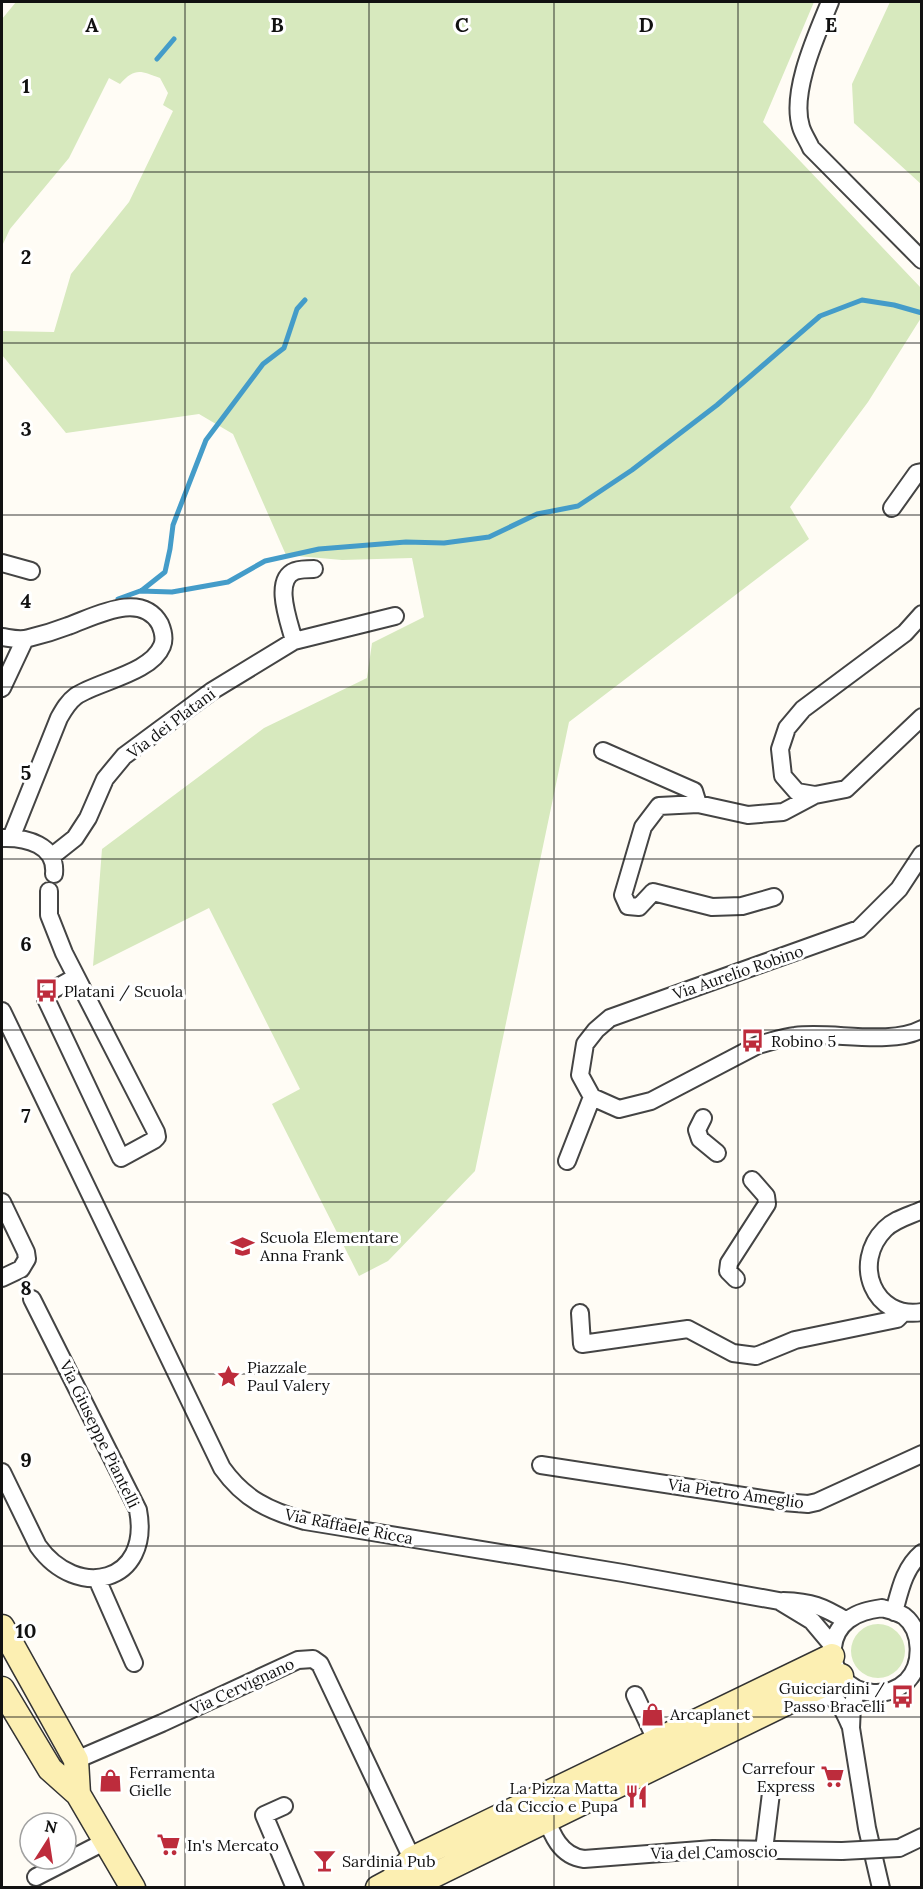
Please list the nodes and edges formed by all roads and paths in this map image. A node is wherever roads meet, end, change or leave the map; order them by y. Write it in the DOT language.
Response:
graph roads {
  1 [pos="830,2"];
  2 [pos="921,260"];
  3 [pos="921,472"];
  4 [pos="892,508"];
  5 [pos="2,563"];
  6 [pos="314,568"];
  7 [pos="31,571"];
  8 [pos="921,614"];
  9 [pos="394,616"];
  10 [pos="2,637"];
  11 [pos="25,639"];
  12 [pos="294,641"];
  13 [pos="2,688"];
  14 [pos="921,717"];
  15 [pos="603,751"];
  16 [pos="815,795"];
  17 [pos="698,804"];
  18 [pos="6,838"];
  19 [pos="921,854"];
  20 [pos="51,857"];
  21 [pos="54,874"];
  22 [pos="49,891"];
  23 [pos="774,897"];
  24 [pos="76,977"];
  25 [pos="2,1011"];
  26 [pos="921,1029"];
  27 [pos="592,1097"];
  28 [pos="703,1118"];
  29 [pos="717,1152"];
  30 [pos="567,1161"];
  31 [pos="752,1180"];
  32 [pos="2,1202"];
  33 [pos="921,1210"];
  34 [pos="2,1278"];
  35 [pos="736,1279"];
  36 [pos="32,1299"];
  37 [pos="904,1312"];
  38 [pos="921,1312"];
  39 [pos="580,1313"];
  40 [pos="921,1454"];
  41 [pos="541,1465"];
  42 [pos="2,1472"];
  43 [pos="921,1553"];
  44 [pos="97,1579"];
  45 [pos="779,1601"];
  46 [pos="894,1612"];
  47 [pos="847,1621"];
  48 [pos="2,1627"];
  49 [pos="134,1663"];
  50 [pos="841,1667"];
  51 [pos="2,1689"];
  52 [pos="805,1694"];
  53 [pos="635,1695"];
  54 [pos="851,1728"];
  55 [pos="657,1742"];
  56 [pos="76,1760"];
  57 [pos="771,1792"];
  58 [pos="78,1794"];
  59 [pos="284,1806"];
  60 [pos="543,1809"];
  61 [pos="921,1836"];
  62 [pos="106,1841"];
  63 [pos="764,1850"];
  64 [pos="412,1859"];
  65 [pos="36,1877"];
  66 [pos="879,1880"];
  67 [pos="384,1884"];
  68 [pos="423,1884"];
  69 [pos="133,1887"];
  70 [pos="295,1887"];
  71 [pos="868,1887"];
  1 -- 2 [label="street"];
  3 -- 4 [label="street"];
  5 -- 7 [label="street"];
  6 -- 12 [label="street"];
  8 -- 16 [label="street"];
  9 -- 12 [label="street, Via dei Platani"];
  10 -- 11 [label="street"];
  11 -- 13 [label="street"];
  11 -- 18 [label="street"];
  12 -- 20 [label="street, Via dei Platani"];
  14 -- 16 [label="street"];
  15 -- 17 [label="street"];
  16 -- 17 [label="street"];
  17 -- 23 [label="street"];
  18 -- 20 [label="street"];
  19 -- 27 [label="street, Via Aurelio Robino"];
  20 -- 21 [label="street"];
  22 -- 24 [label="street"];
  24 -- 24 [label="street"];
  25 -- 45 [label="street, Via Raffaele Ricca"];
  26 -- 27 [label="street"];
  27 -- 30 [label="street"];
  28 -- 29 [label="street"];
  31 -- 35 [label="street"];
  32 -- 34 [label="street"];
  33 -- 37 [label="street"];
  36 -- 44 [label="street, Via Giuseppe Piantelli"];
  37 -- 38 [label="street"];
  37 -- 39 [label="street"];
  40 -- 41 [label="street, Via Pietro Ameglio"];
  42 -- 44 [label="street"];
  43 -- 46 [label="street"];
  44 -- 49 [label="street"];
  45 -- 47 [label="street"];
  45 -- 50 [label="street, Via Raffaele Ricca"];
  46 -- 47 [label="street"];
  46 -- 50 [label="street"];
  47 -- 50 [label="street"];
  48 -- 56 [label="street"];
  50 -- 52 [label="street"];
  50 -- 54 [label="street"];
  50 -- 55 [label="street"];
  51 -- 58 [label="street"];
  52 -- 54 [label="street"];
  52 -- 60 [label="street"];
  53 -- 55 [label="street"];
  54 -- 66 [label="street"];
  55 -- 60 [label="street"];
  56 -- 58 [label="street"];
  56 -- 64 [label="street, Via Cervignano"];
  57 -- 63 [label="street"];
  58 -- 62 [label="street"];
  59 -- 70 [label="street"];
  60 -- 63 [label="street, Via del Camoscio"];
  60 -- 64 [label="street"];
  60 -- 68 [label="street"];
  61 -- 63 [label="street, Via del Camoscio, bridge"];
  62 -- 65 [label="street"];
  62 -- 69 [label="street"];
  64 -- 67 [label="street"];
  64 -- 68 [label="street, Via Cervignano"];
  66 -- 71 [label="street"];
  67 -- 68 [label="street"];
}
